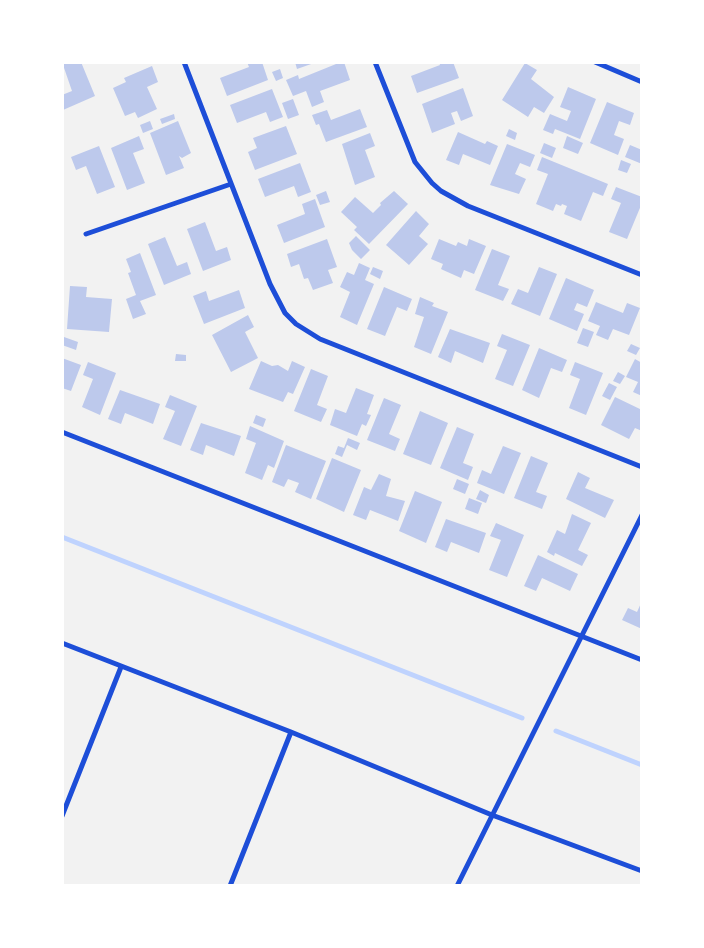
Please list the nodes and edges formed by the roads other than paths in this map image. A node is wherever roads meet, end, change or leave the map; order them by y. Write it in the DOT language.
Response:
graph roads {
  1 [pos="184,62"];
  2 [pos="375,62"];
  3 [pos="594,62"];
  4 [pos="642,82"];
  5 [pos="231,184"];
  6 [pos="86,234"];
  7 [pos="642,275"];
  8 [pos="62,432"];
  9 [pos="642,467"];
  10 [pos="642,515"];
  11 [pos="582,638"];
  12 [pos="62,643"];
  13 [pos="642,660"];
  14 [pos="121,667"];
  15 [pos="291,732"];
  16 [pos="62,816"];
  17 [pos="492,816"];
  18 [pos="642,871"];
  19 [pos="230,886"];
  20 [pos="457,886"];
  1 -- 5 [label="street"];
  2 -- 7 [label="street"];
  3 -- 4 [label="street"];
  5 -- 6 [label="street"];
  5 -- 9 [label="street"];
  8 -- 11 [label="street"];
  10 -- 11 [label="street"];
  11 -- 13 [label="street"];
  11 -- 17 [label="street"];
  12 -- 14 [label="street"];
  14 -- 15 [label="street"];
  14 -- 16 [label="street"];
  15 -- 17 [label="street"];
  15 -- 19 [label="street"];
  17 -- 18 [label="street"];
  17 -- 20 [label="street"];
}
